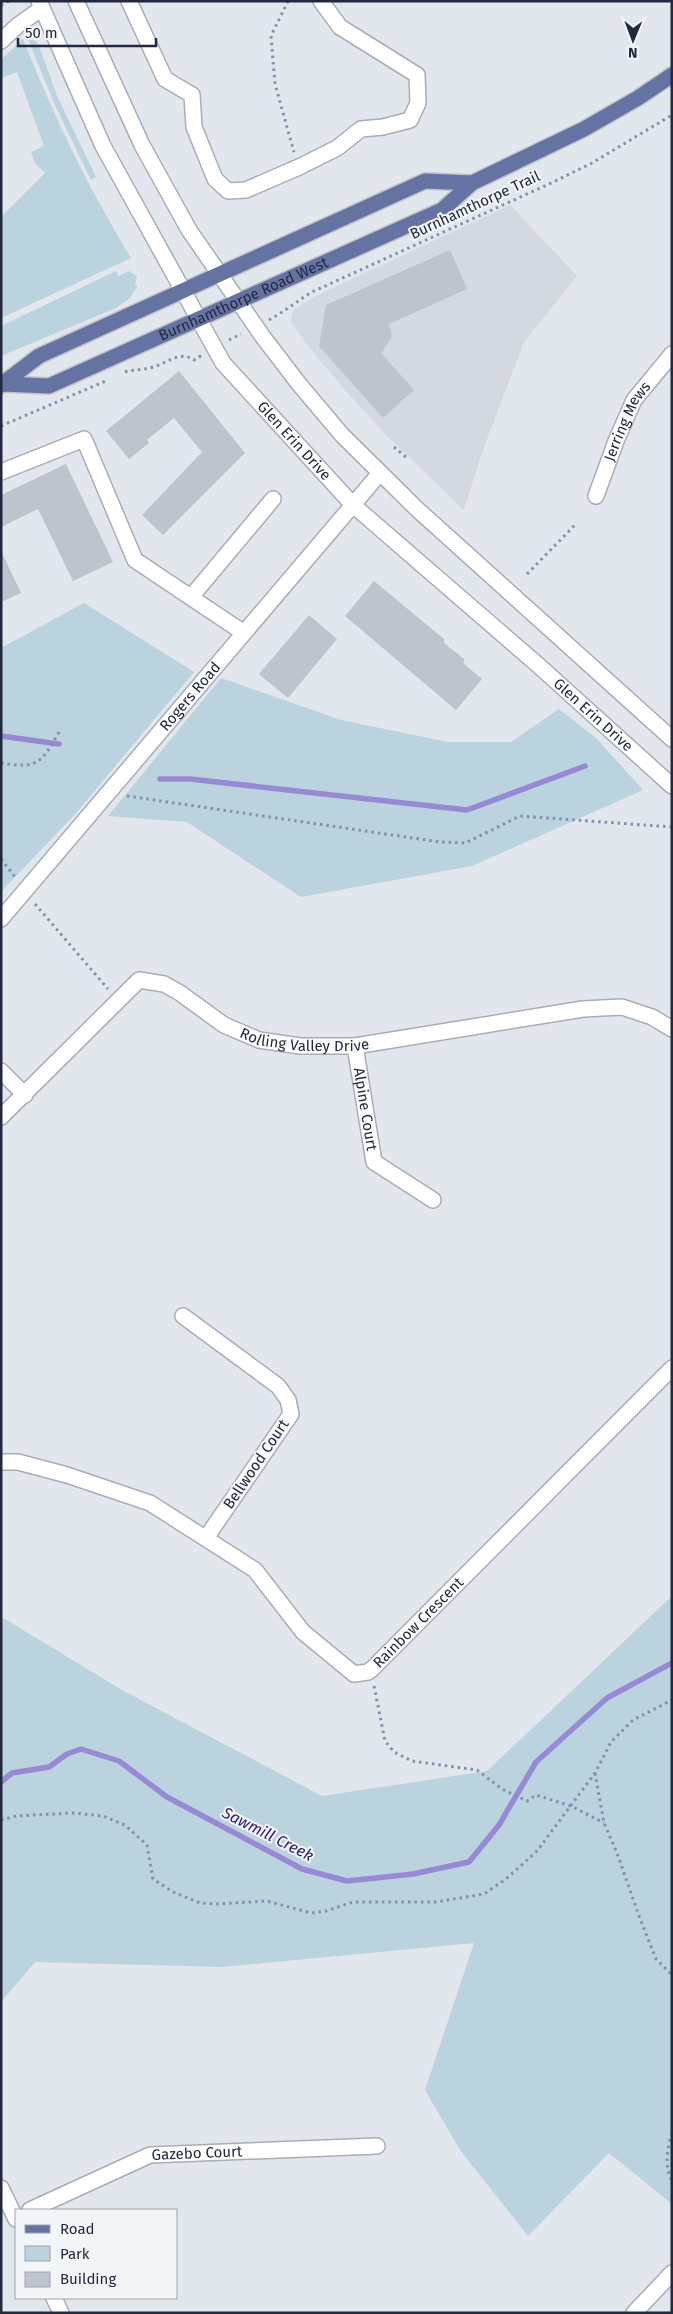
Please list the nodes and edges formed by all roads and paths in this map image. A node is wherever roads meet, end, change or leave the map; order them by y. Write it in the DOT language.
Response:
graph roads {
  1 [pos="9,1"];
  2 [pos="76,1"];
  3 [pos="129,1"];
  4 [pos="288,1"];
  5 [pos="321,1"];
  6 [pos="1,5"];
  7 [pos="40,5"];
  8 [pos="1,41"];
  9 [pos="672,75"];
  10 [pos="672,115"];
  11 [pos="299,167"];
  12 [pos="472,182"];
  13 [pos="220,274"];
  14 [pos="182,292"];
  15 [pos="238,302"];
  16 [pos="286,311"];
  17 [pos="198,320"];
  18 [pos="672,354"];
  19 [pos="200,356"];
  20 [pos="2,384"];
  21 [pos="1,426"];
  22 [pos="394,447"];
  23 [pos="406,458"];
  24 [pos="1,472"];
  25 [pos="380,473"];
  26 [pos="596,496"];
  27 [pos="273,499"];
  28 [pos="353,505"];
  29 [pos="575,526"];
  30 [pos="527,574"];
  31 [pos="191,597"];
  32 [pos="244,633"];
  33 [pos="59,732"];
  34 [pos="672,739"];
  35 [pos="1,763"];
  36 [pos="672,786"];
  37 [pos="108,793"];
  38 [pos="672,827"];
  39 [pos="1,859"];
  40 [pos="25,891"];
  41 [pos="1,919"];
  42 [pos="118,1000"];
  43 [pos="672,1029"];
  44 [pos="355,1046"];
  45 [pos="1,1071"];
  46 [pos="25,1095"];
  47 [pos="1,1117"];
  48 [pos="433,1200"];
  49 [pos="183,1316"];
  50 [pos="672,1368"];
  51 [pos="1,1462"];
  52 [pos="206,1538"];
  53 [pos="372,1669"];
  54 [pos="672,1700"];
  55 [pos="595,1773"];
  56 [pos="571,1806"];
  57 [pos="1,1820"];
  58 [pos="604,1823"];
  59 [pos="672,1975"];
  60 [pos="672,2133"];
  61 [pos="377,2146"];
  62 [pos="672,2181"];
  63 [pos="3,2194"];
  64 [pos="32,2209"];
  65 [pos="15,2215"];
  66 [pos="672,2273"];
  67 [pos="54,2299"];
  68 [pos="61,2313"];
  69 [pos="634,2313"];
  1 -- 6 [label="path"];
  2 -- 13 [label="street"];
  3 -- 11 [label="street"];
  4 -- 11 [label="path"];
  5 -- 11 [label="street"];
  7 -- 8 [label="street"];
  7 -- 14 [label="street, Glen Erin Drive"];
  9 -- 12 [label="main road, Burnhamthorpe Road West"];
  10 -- 16 [label="path, Burnhamthorpe Trail"];
  12 -- 13 [label="main road, Burnhamthorpe Road West"];
  12 -- 15 [label="main road, Burnhamthorpe Road West"];
  13 -- 14 [label="main road, Burnhamthorpe Road West"];
  13 -- 15 [label="street"];
  14 -- 17 [label="street, Glen Erin Drive"];
  14 -- 20 [label="main road, Burnhamthorpe Road West"];
  15 -- 17 [label="main road, Burnhamthorpe Road West"];
  15 -- 25 [label="street"];
  17 -- 20 [label="main road, Burnhamthorpe Road West"];
  17 -- 28 [label="street, Glen Erin Drive"];
  18 -- 26 [label="street, Jerring Mews"];
  19 -- 21 [label="path"];
  22 -- 23 [label="path"];
  24 -- 31 [label="street"];
  25 -- 28 [label="street, Rogers Road"];
  25 -- 34 [label="street"];
  27 -- 31 [label="street"];
  28 -- 32 [label="street, Rogers Road"];
  28 -- 36 [label="street, Glen Erin Drive"];
  29 -- 30 [label="path"];
  31 -- 32 [label="street"];
  32 -- 37 [label="street, Rogers Road"];
  33 -- 35 [label="path"];
  37 -- 38 [label="path"];
  37 -- 40 [label="street, Rogers Road"];
  39 -- 40 [label="path"];
  40 -- 41 [label="street, Rogers Road"];
  40 -- 42 [label="path"];
  42 -- 44 [label="street, Rolling Valley Drive"];
  42 -- 46 [label="street, Rolling Valley Drive"];
  43 -- 44 [label="street, Rolling Valley Drive"];
  44 -- 48 [label="street, Alpine Court"];
  45 -- 46 [label="street"];
  46 -- 47 [label="street, Rolling Valley Drive"];
  49 -- 52 [label="street, Bellwood Court"];
  50 -- 53 [label="street, Rainbow Crescent"];
  51 -- 52 [label="street, Rainbow Crescent"];
  52 -- 53 [label="street, Rainbow Crescent"];
  53 -- 56 [label="path"];
  54 -- 55 [label="path"];
  55 -- 56 [label="path"];
  55 -- 58 [label="path"];
  56 -- 57 [label="path"];
  56 -- 58 [label="path"];
  58 -- 59 [label="path"];
  60 -- 62 [label="path"];
  61 -- 64 [label="street, Gazebo Court"];
  63 -- 65 [label="street"];
  66 -- 69 [label="street"];
  67 -- 68 [label="street"];
}
